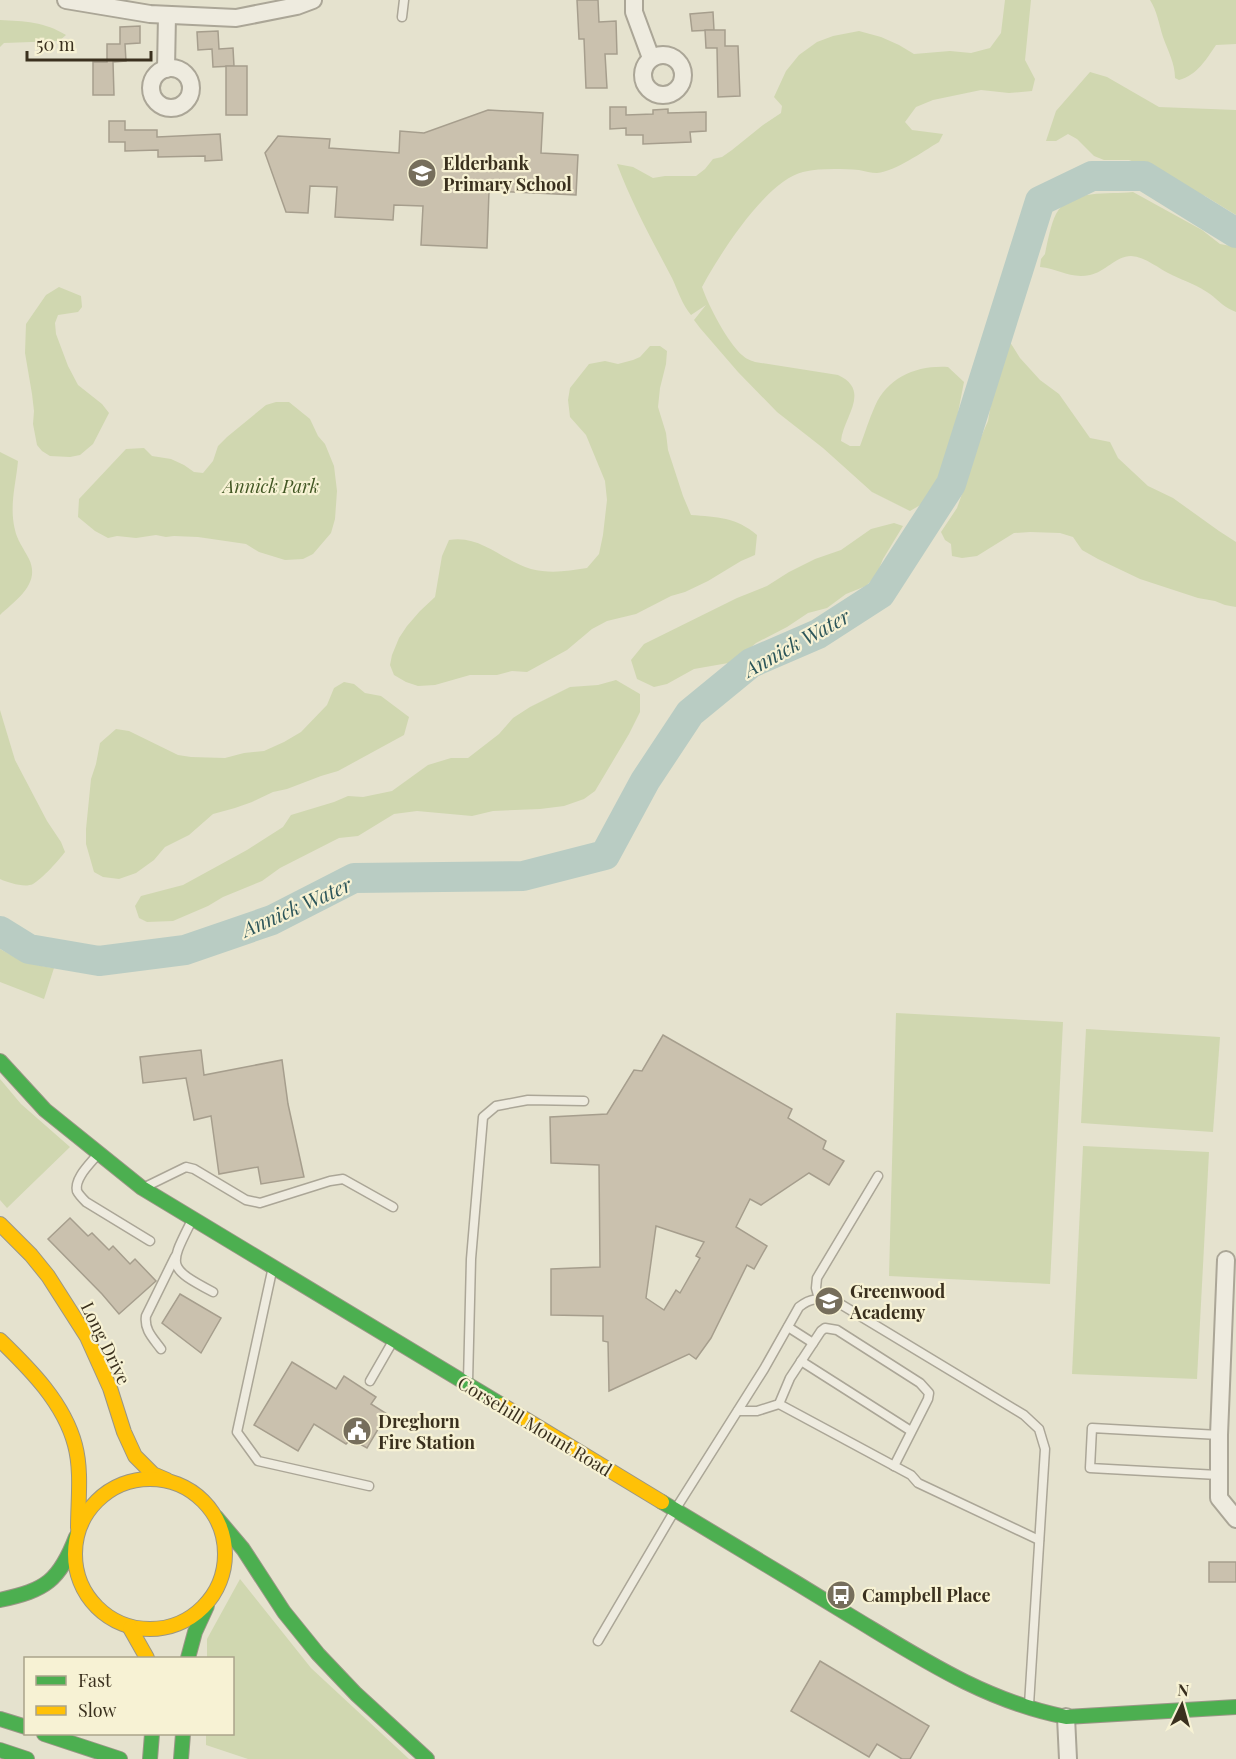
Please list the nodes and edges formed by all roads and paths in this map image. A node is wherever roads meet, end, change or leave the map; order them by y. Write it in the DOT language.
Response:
graph roads {
  1 [pos="66,0"];
  2 [pos="313,0"];
  3 [pos="404,0"];
  4 [pos="634,0"];
  5 [pos="167,15"];
  6 [pos="402,17"];
  7 [pos="651,58"];
  8 [pos="166,69"];
  9 [pos="0,1061"];
  10 [pos="584,1101"];
  11 [pos="99,1153"];
  12 [pos="878,1176"];
  13 [pos="142,1188"];
  14 [pos="393,1207"];
  15 [pos="193,1219"];
  16 [pos="0,1224"];
  17 [pos="150,1240"];
  18 [pos="175,1257"];
  19 [pos="1226,1260"];
  20 [pos="273,1267"];
  21 [pos="213,1292"];
  22 [pos="819,1299"];
  23 [pos="788,1327"];
  24 [pos="0,1340"];
  25 [pos="393,1340"];
  26 [pos="813,1343"];
  27 [pos="161,1349"];
  28 [pos="801,1361"];
  29 [pos="370,1381"];
  30 [pos="468,1386"];
  31 [pos="779,1404"];
  32 [pos="738,1411"];
  33 [pos="912,1431"];
  34 [pos="1219,1434"];
  35 [pos="894,1466"];
  36 [pos="1218,1475"];
  37 [pos="167,1481"];
  38 [pos="369,1486"];
  39 [pos="675,1510"];
  40 [pos="216,1517"];
  41 [pos="1236,1519"];
  42 [pos="77,1534"];
  43 [pos="1040,1540"];
  44 [pos="0,1600"];
  45 [pos="208,1603"];
  46 [pos="130,1628"];
  47 [pos="598,1641"];
  48 [pos="146,1657"];
  49 [pos="189,1657"];
  50 [pos="1236,1707"];
  51 [pos="1029,1708"];
  52 [pos="1066,1717"];
  53 [pos="0,1719"];
  54 [pos="24,1726"];
  55 [pos="47,1735"];
  56 [pos="152,1735"];
  57 [pos="183,1735"];
  58 [pos="0,1750"];
  59 [pos="27,1759"];
  60 [pos="120,1759"];
  61 [pos="150,1759"];
  62 [pos="181,1759"];
  63 [pos="427,1759"];
  64 [pos="1068,1759"];
  1 -- 5 [label="street"];
  2 -- 5 [label="street"];
  3 -- 6 [label="lane"];
  4 -- 7 [label="street"];
  5 -- 8 [label="street"];
  9 -- 11 [label="main road, Corsehill Mount Road"];
  10 -- 30 [label="lane"];
  11 -- 13 [label="main road, Corsehill Mount Road"];
  11 -- 17 [label="lane"];
  12 -- 22 [label="lane"];
  13 -- 14 [label="lane"];
  13 -- 15 [label="main road, Corsehill Mount Road"];
  15 -- 18 [label="lane"];
  15 -- 20 [label="main road, Corsehill Mount Road"];
  16 -- 37 [label="main road, Long Drive"];
  18 -- 21 [label="lane"];
  18 -- 27 [label="lane"];
  19 -- 34 [label="street"];
  20 -- 25 [label="main road, Corsehill Mount Road"];
  20 -- 38 [label="lane"];
  22 -- 23 [label="lane"];
  22 -- 43 [label="lane"];
  23 -- 26 [label="lane"];
  23 -- 32 [label="lane"];
  24 -- 42 [label="main road"];
  25 -- 29 [label="lane"];
  25 -- 30 [label="main road, Corsehill Mount Road"];
  26 -- 28 [label="lane"];
  26 -- 33 [label="lane"];
  28 -- 31 [label="lane"];
  28 -- 33 [label="lane"];
  30 -- 39 [label="main road, Corsehill Mount Road"];
  31 -- 32 [label="lane"];
  31 -- 35 [label="lane"];
  32 -- 39 [label="lane"];
  33 -- 35 [label="lane"];
  34 -- 36 [label="street"];
  34 -- 36 [label="lane"];
  35 -- 43 [label="lane"];
  36 -- 41 [label="street"];
  37 -- 40 [label="main road"];
  37 -- 42 [label="main road"];
  39 -- 47 [label="lane"];
  39 -- 51 [label="main road, Corsehill Mount Road"];
  40 -- 45 [label="main road"];
  40 -- 63 [label="main road"];
  42 -- 44 [label="main road"];
  42 -- 46 [label="main road"];
  43 -- 51 [label="lane"];
  45 -- 46 [label="main road"];
  45 -- 49 [label="main road"];
  46 -- 48 [label="main road"];
  50 -- 52 [label="main road"];
  51 -- 52 [label="main road, Corsehill Mount Road"];
  52 -- 64 [label="street"];
  53 -- 54 [label="main road"];
  55 -- 60 [label="main road"];
  56 -- 61 [label="main road"];
  57 -- 62 [label="main road"];
  58 -- 59 [label="main road"];
}
